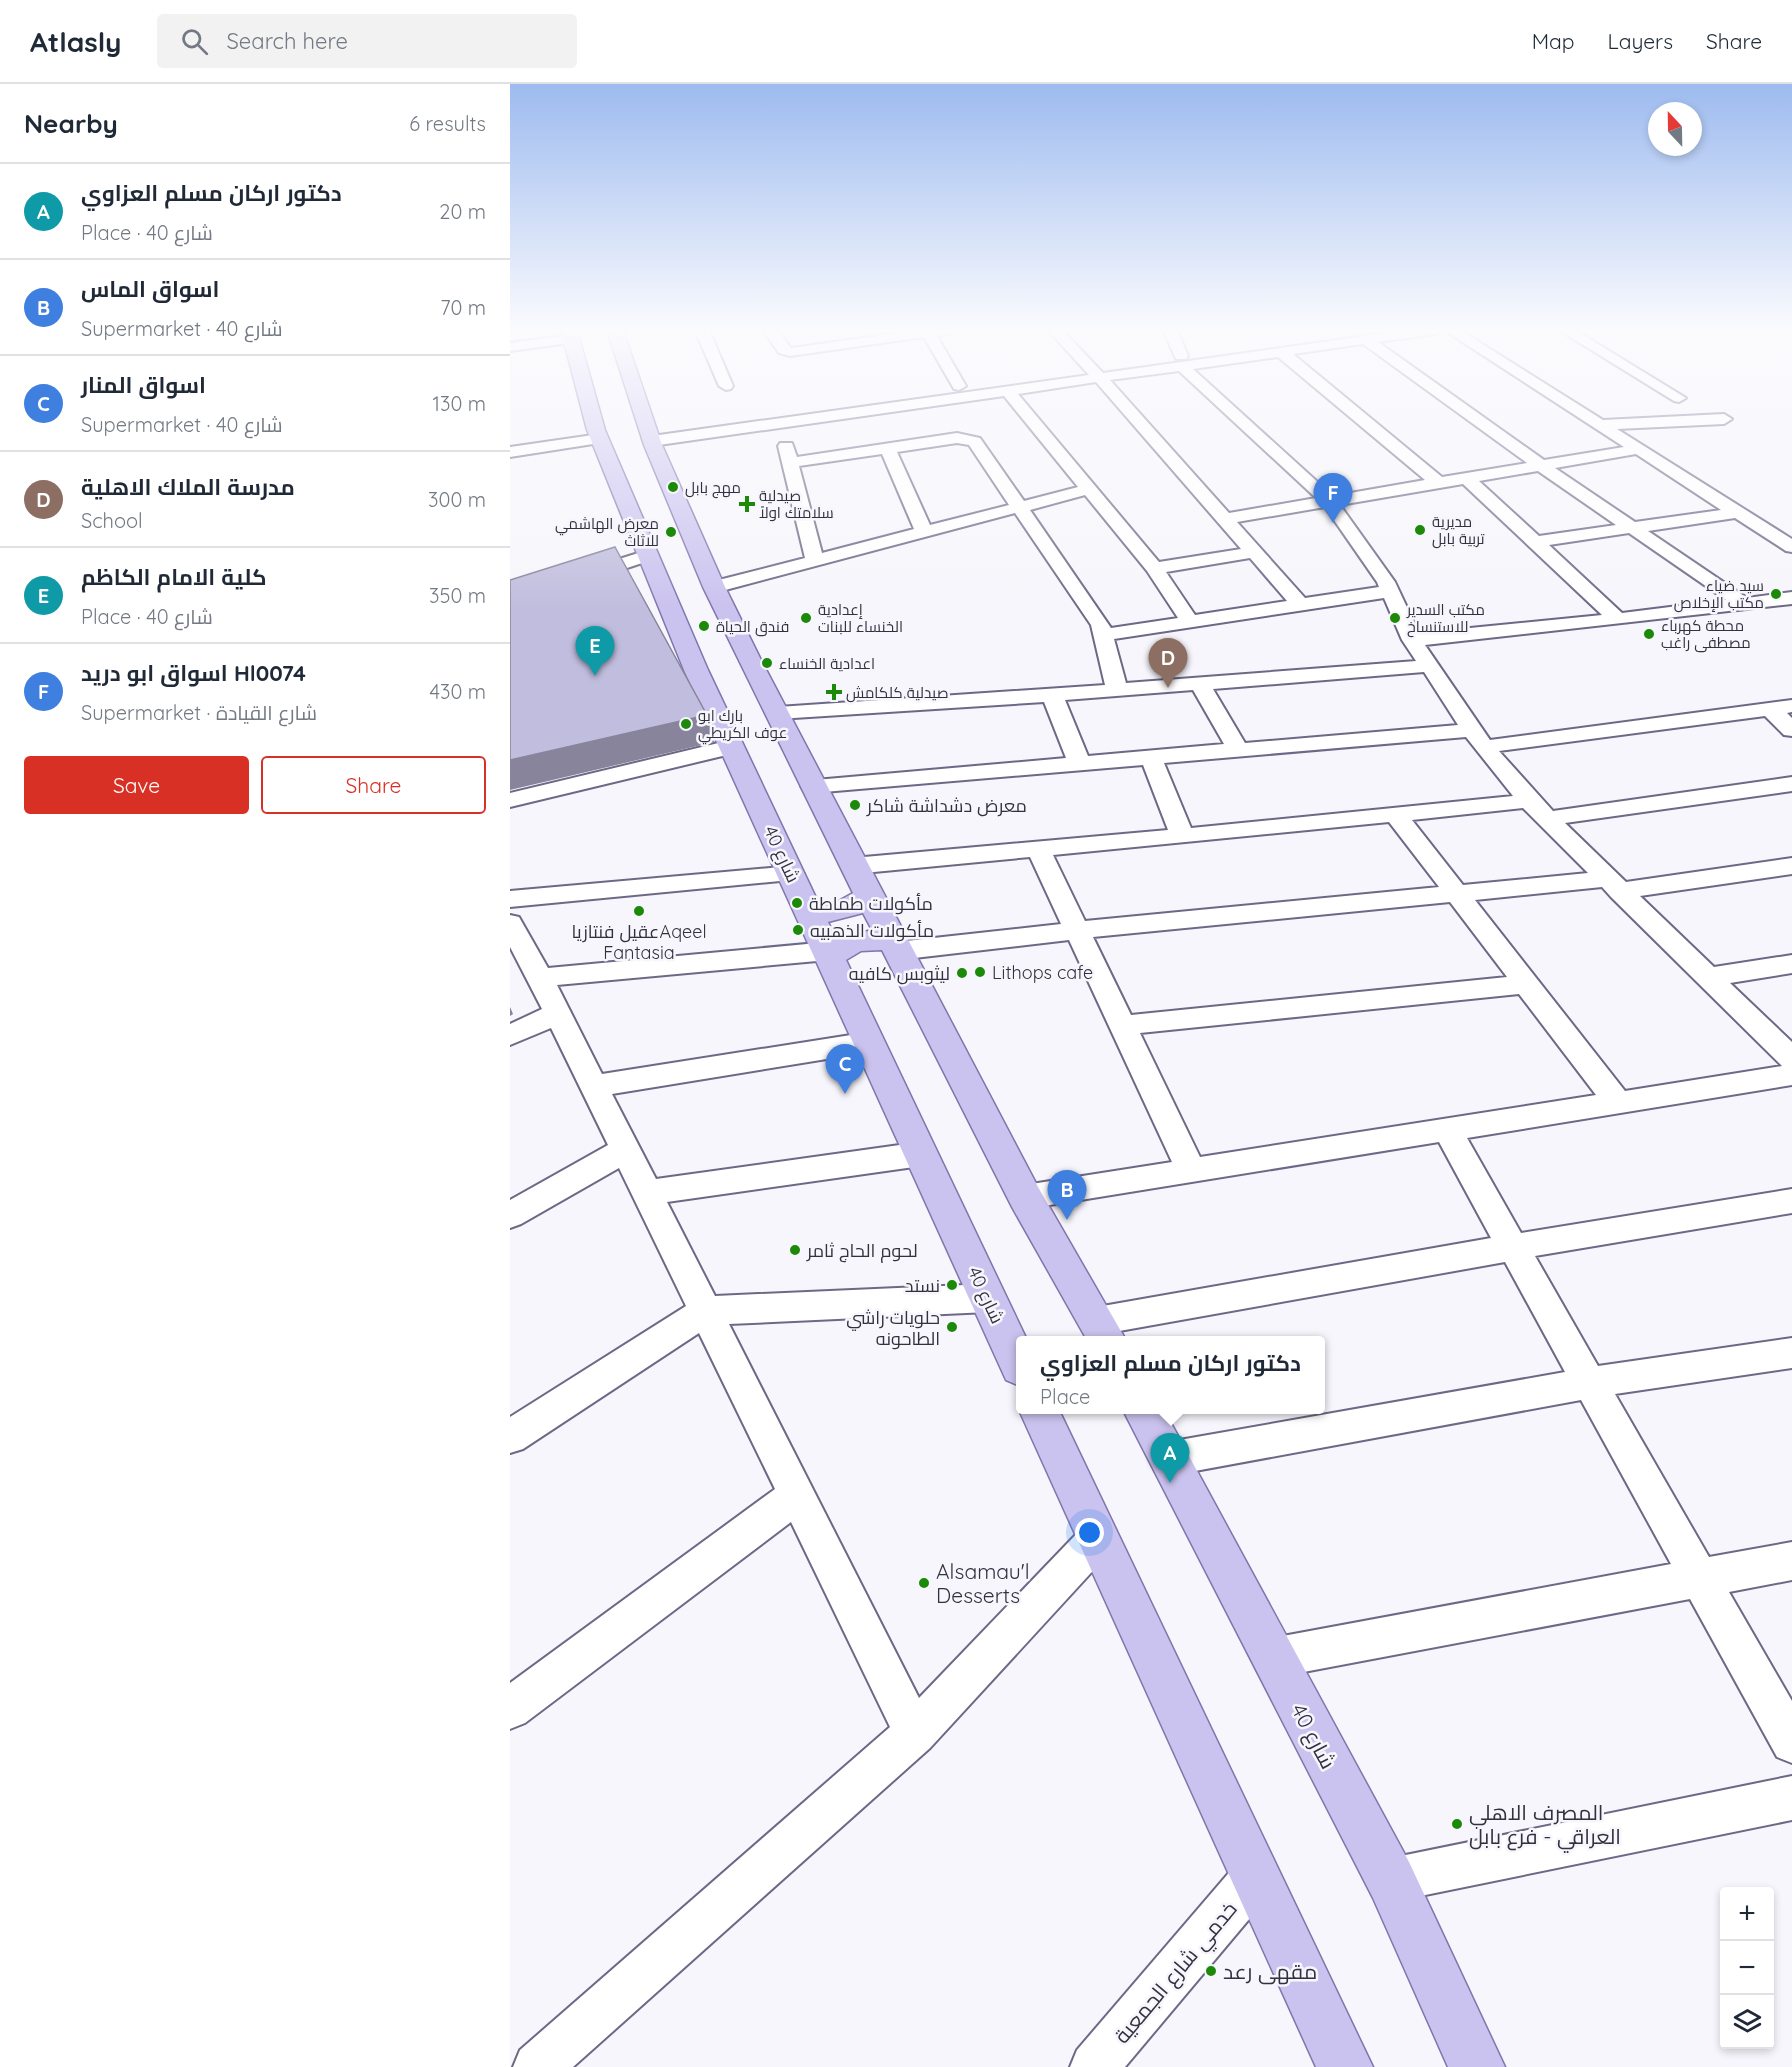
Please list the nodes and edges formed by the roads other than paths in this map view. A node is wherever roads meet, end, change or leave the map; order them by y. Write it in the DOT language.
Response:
graph roads {
  1 [pos="595,423"];
  2 [pos="646,423"];
  3 [pos="729,423"];
  4 [pos="781,423"];
  5 [pos="784,423"];
  6 [pos="1034,423"];
  7 [pos="1139,423"];
  8 [pos="1247,423"];
  9 [pos="1366,423"];
  10 [pos="1484,423"];
  11 [pos="1598,423"];
  12 [pos="1652,423"];
  13 [pos="1602,425"];
  14 [pos="598,434"];
  15 [pos="650,435"];
  16 [pos="510,442"];
  17 [pos="888,448"];
  18 [pos="1640,449"];
  19 [pos="510,452"];
  20 [pos="790,463"];
  21 [pos="1543,467"];
  22 [pos="1468,480"];
  23 [pos="1440,484"];
  24 [pos="1089,489"];
  25 [pos="1330,502"];
  26 [pos="1022,507"];
  27 [pos="1740,512"];
  28 [pos="1225,519"];
  29 [pos="1631,527"];
  30 [pos="924,532"];
  31 [pos="1533,542"];
  32 [pos="1792,547"];
  33 [pos="1254,552"];
  34 [pos="648,555"];
  35 [pos="815,560"];
  36 [pos="1154,568"];
  37 [pos="574,579"];
  38 [pos="714,587"];
  39 [pos="1390,591"];
  40 [pos="1792,598"];
  41 [pos="1744,604"];
  42 [pos="1300,605"];
  43 [pos="1618,619"];
  44 [pos="1190,622"];
  45 [pos="1103,635"];
  46 [pos="1412,640"];
  47 [pos="1429,666"];
  48 [pos="1200,684"];
  49 [pos="1117,690"];
  50 [pos="1052,695"];
  51 [pos="1792,706"];
  52 [pos="1770,709"];
  53 [pos="778,713"];
  54 [pos="1792,730"];
  55 [pos="1478,738"];
  56 [pos="731,747"];
  57 [pos="1238,750"];
  58 [pos="1151,757"];
  59 [pos="1080,764"];
  60 [pos="1792,784"];
  61 [pos="812,786"];
  62 [pos="510,800"];
  63 [pos="1529,801"];
  64 [pos="1396,815"];
  65 [pos="1547,819"];
  66 [pos="1182,836"];
  67 [pos="1039,850"];
  68 [pos="853,866"];
  69 [pos="1792,866"];
  70 [pos="792,874"];
  71 [pos="1614,885"];
  72 [pos="1457,894"];
  73 [pos="868,896"];
  74 [pos="510,899"];
  75 [pos="808,909"];
  76 [pos="510,923"];
  77 [pos="1078,930"];
  78 [pos="894,946"];
  79 [pos="829,954"];
  80 [pos="1792,964"];
  81 [pos="1708,977"];
  82 [pos="540,978"];
  83 [pos="1528,984"];
  84 [pos="558,1013"];
  85 [pos="1124,1025"];
  86 [pos="510,1035"];
  87 [pos="870,1042"];
  88 [pos="1792,1059"];
  89 [pos="1792,1075"];
  90 [pos="593,1086"];
  91 [pos="1618,1103"];
  92 [pos="1447,1130"];
  93 [pos="625,1150"];
  94 [pos="921,1154"];
  95 [pos="1191,1171"];
  96 [pos="646,1193"];
  97 [pos="1026,1197"];
  98 [pos="1792,1201"];
  99 [pos="510,1215"];
  100 [pos="1513,1247"];
  101 [pos="988,1298"];
  102 [pos="705,1311"];
  103 [pos="1102,1331"];
  104 [pos="1792,1353"];
  105 [pos="1016,1359"];
  106 [pos="1588,1383"];
  107 [pos="1041,1414"];
  108 [pos="1145,1414"];
  109 [pos="510,1437"];
  110 [pos="1168,1460"];
  111 [pos="795,1496"];
  112 [pos="1098,1538"];
  113 [pos="1792,1561"];
  114 [pos="1699,1577"];
  115 [pos="1272,1658"];
  116 [pos="510,1708"];
  117 [pos="915,1733"];
  118 [pos="1792,1742"];
  119 [pos="1792,1798"];
  120 [pos="1256,1877"];
  121 [pos="1391,1880"];
  122 [pos="537,2067"];
  123 [pos="1094,2067"];
  124 [pos="1345,2067"];
  125 [pos="1477,2067"];
  1 -- 14 [label="main road, شارع 40"];
  2 -- 15 [label="main road"];
  3 -- 15 [label="street"];
  4 -- 5 [label="street"];
  4 -- 15 [label="street"];
  4 -- 20 [label="street"];
  6 -- 24 [label="street"];
  7 -- 28 [label="street"];
  8 -- 25 [label="street"];
  9 -- 23 [label="street"];
  10 -- 21 [label="street"];
  11 -- 13 [label="street"];
  12 -- 13 [label="street"];
  13 -- 18 [label="street"];
  14 -- 16 [label="street"];
  14 -- 19 [label="street"];
  14 -- 34 [label="main road, شارع 40"];
  15 -- 38 [label="main road"];
  17 -- 20 [label="street"];
  17 -- 26 [label="street"];
  17 -- 30 [label="street"];
  18 -- 21 [label="street"];
  18 -- 27 [label="street"];
  20 -- 35 [label="street"];
  21 -- 22 [label="street"];
  21 -- 29 [label="street"];
  22 -- 23 [label="street"];
  22 -- 31 [label="street"];
  23 -- 25 [label="street"];
  24 -- 26 [label="street"];
  24 -- 36 [label="street"];
  25 -- 28 [label="street"];
  25 -- 39 [label="street"];
  26 -- 30 [label="street"];
  26 -- 45 [label="street"];
  27 -- 29 [label="street"];
  27 -- 32 [label="street"];
  28 -- 33 [label="street"];
  29 -- 31 [label="street"];
  29 -- 41 [label="street"];
  30 -- 35 [label="street"];
  31 -- 43 [label="street"];
  33 -- 36 [label="street"];
  33 -- 42 [label="street"];
  34 -- 37 [label="street"];
  34 -- 56 [label="main road, شارع 40"];
  35 -- 38 [label="street"];
  36 -- 44 [label="street"];
  38 -- 53 [label="main road"];
  39 -- 42 [label="street"];
  39 -- 46 [label="street"];
  40 -- 41 [label="street"];
  41 -- 43 [label="street"];
  42 -- 44 [label="street"];
  43 -- 46 [label="street"];
  44 -- 45 [label="street"];
  45 -- 49 [label="street"];
  46 -- 47 [label="street"];
  47 -- 48 [label="street"];
  47 -- 55 [label="street"];
  48 -- 49 [label="street"];
  48 -- 57 [label="street"];
  49 -- 50 [label="street"];
  50 -- 53 [label="street"];
  50 -- 59 [label="street"];
  51 -- 52 [label="street"];
  52 -- 54 [label="street"];
  52 -- 55 [label="street"];
  53 -- 61 [label="main road"];
  55 -- 57 [label="street"];
  55 -- 63 [label="street"];
  56 -- 62 [label="street"];
  56 -- 70 [label="main road, شارع 40"];
  57 -- 58 [label="street"];
  58 -- 59 [label="street"];
  58 -- 66 [label="street"];
  59 -- 61 [label="street"];
  60 -- 65 [label="street"];
  61 -- 68 [label="main road"];
  63 -- 64 [label="street"];
  63 -- 65 [label="street"];
  64 -- 66 [label="street"];
  64 -- 72 [label="street"];
  65 -- 71 [label="street"];
  66 -- 67 [label="street"];
  67 -- 68 [label="street"];
  67 -- 77 [label="street"];
  68 -- 73 [label="main road"];
  69 -- 71 [label="street"];
  70 -- 74 [label="street"];
  70 -- 75 [label="main road, شارع 40"];
  71 -- 72 [label="street"];
  71 -- 81 [label="street"];
  72 -- 77 [label="street"];
  72 -- 83 [label="street"];
  73 -- 75 [label="main road"];
  73 -- 78 [label="main road"];
  75 -- 79 [label="main road, شارع 40"];
  76 -- 82 [label="street"];
  77 -- 78 [label="street"];
  77 -- 85 [label="street"];
  78 -- 79 [label="main road"];
  78 -- 97 [label="main road"];
  79 -- 82 [label="street"];
  79 -- 87 [label="main road, شارع 40"];
  80 -- 81 [label="street"];
  81 -- 88 [label="street"];
  82 -- 84 [label="street"];
  83 -- 85 [label="street"];
  83 -- 91 [label="street"];
  84 -- 86 [label="street"];
  84 -- 90 [label="street"];
  85 -- 95 [label="street"];
  87 -- 90 [label="street"];
  87 -- 94 [label="main road, شارع 40"];
  89 -- 91 [label="street"];
  90 -- 93 [label="street"];
  91 -- 92 [label="street"];
  92 -- 95 [label="street"];
  92 -- 100 [label="street"];
  93 -- 96 [label="street"];
  93 -- 99 [label="street"];
  94 -- 96 [label="street"];
  94 -- 101 [label="main road, شارع 40"];
  95 -- 97 [label="street"];
  96 -- 102 [label="street"];
  97 -- 103 [label="main road"];
  98 -- 100 [label="street"];
  100 -- 103 [label="street"];
  100 -- 106 [label="street"];
  101 -- 102 [label="street"];
  101 -- 105 [label="main road, شارع 40"];
  102 -- 109 [label="street"];
  102 -- 111 [label="street"];
  104 -- 106 [label="street"];
  106 -- 110 [label="street"];
  106 -- 114 [label="street"];
  107 -- 112 [label="main road"];
  108 -- 110 [label="main road, شارع 40"];
  110 -- 115 [label="main road, شارع 40"];
  111 -- 116 [label="street"];
  111 -- 117 [label="street"];
  112 -- 117 [label="street"];
  112 -- 120 [label="main road"];
  113 -- 114 [label="street"];
  114 -- 115 [label="street"];
  114 -- 118 [label="street"];
  115 -- 121 [label="main road, شارع 40"];
  117 -- 122 [label="street"];
  119 -- 121 [label="street"];
  120 -- 123 [label="street, خدمي شارع الجمعية"];
  120 -- 124 [label="main road"];
  121 -- 125 [label="main road, شارع 40"];
}
